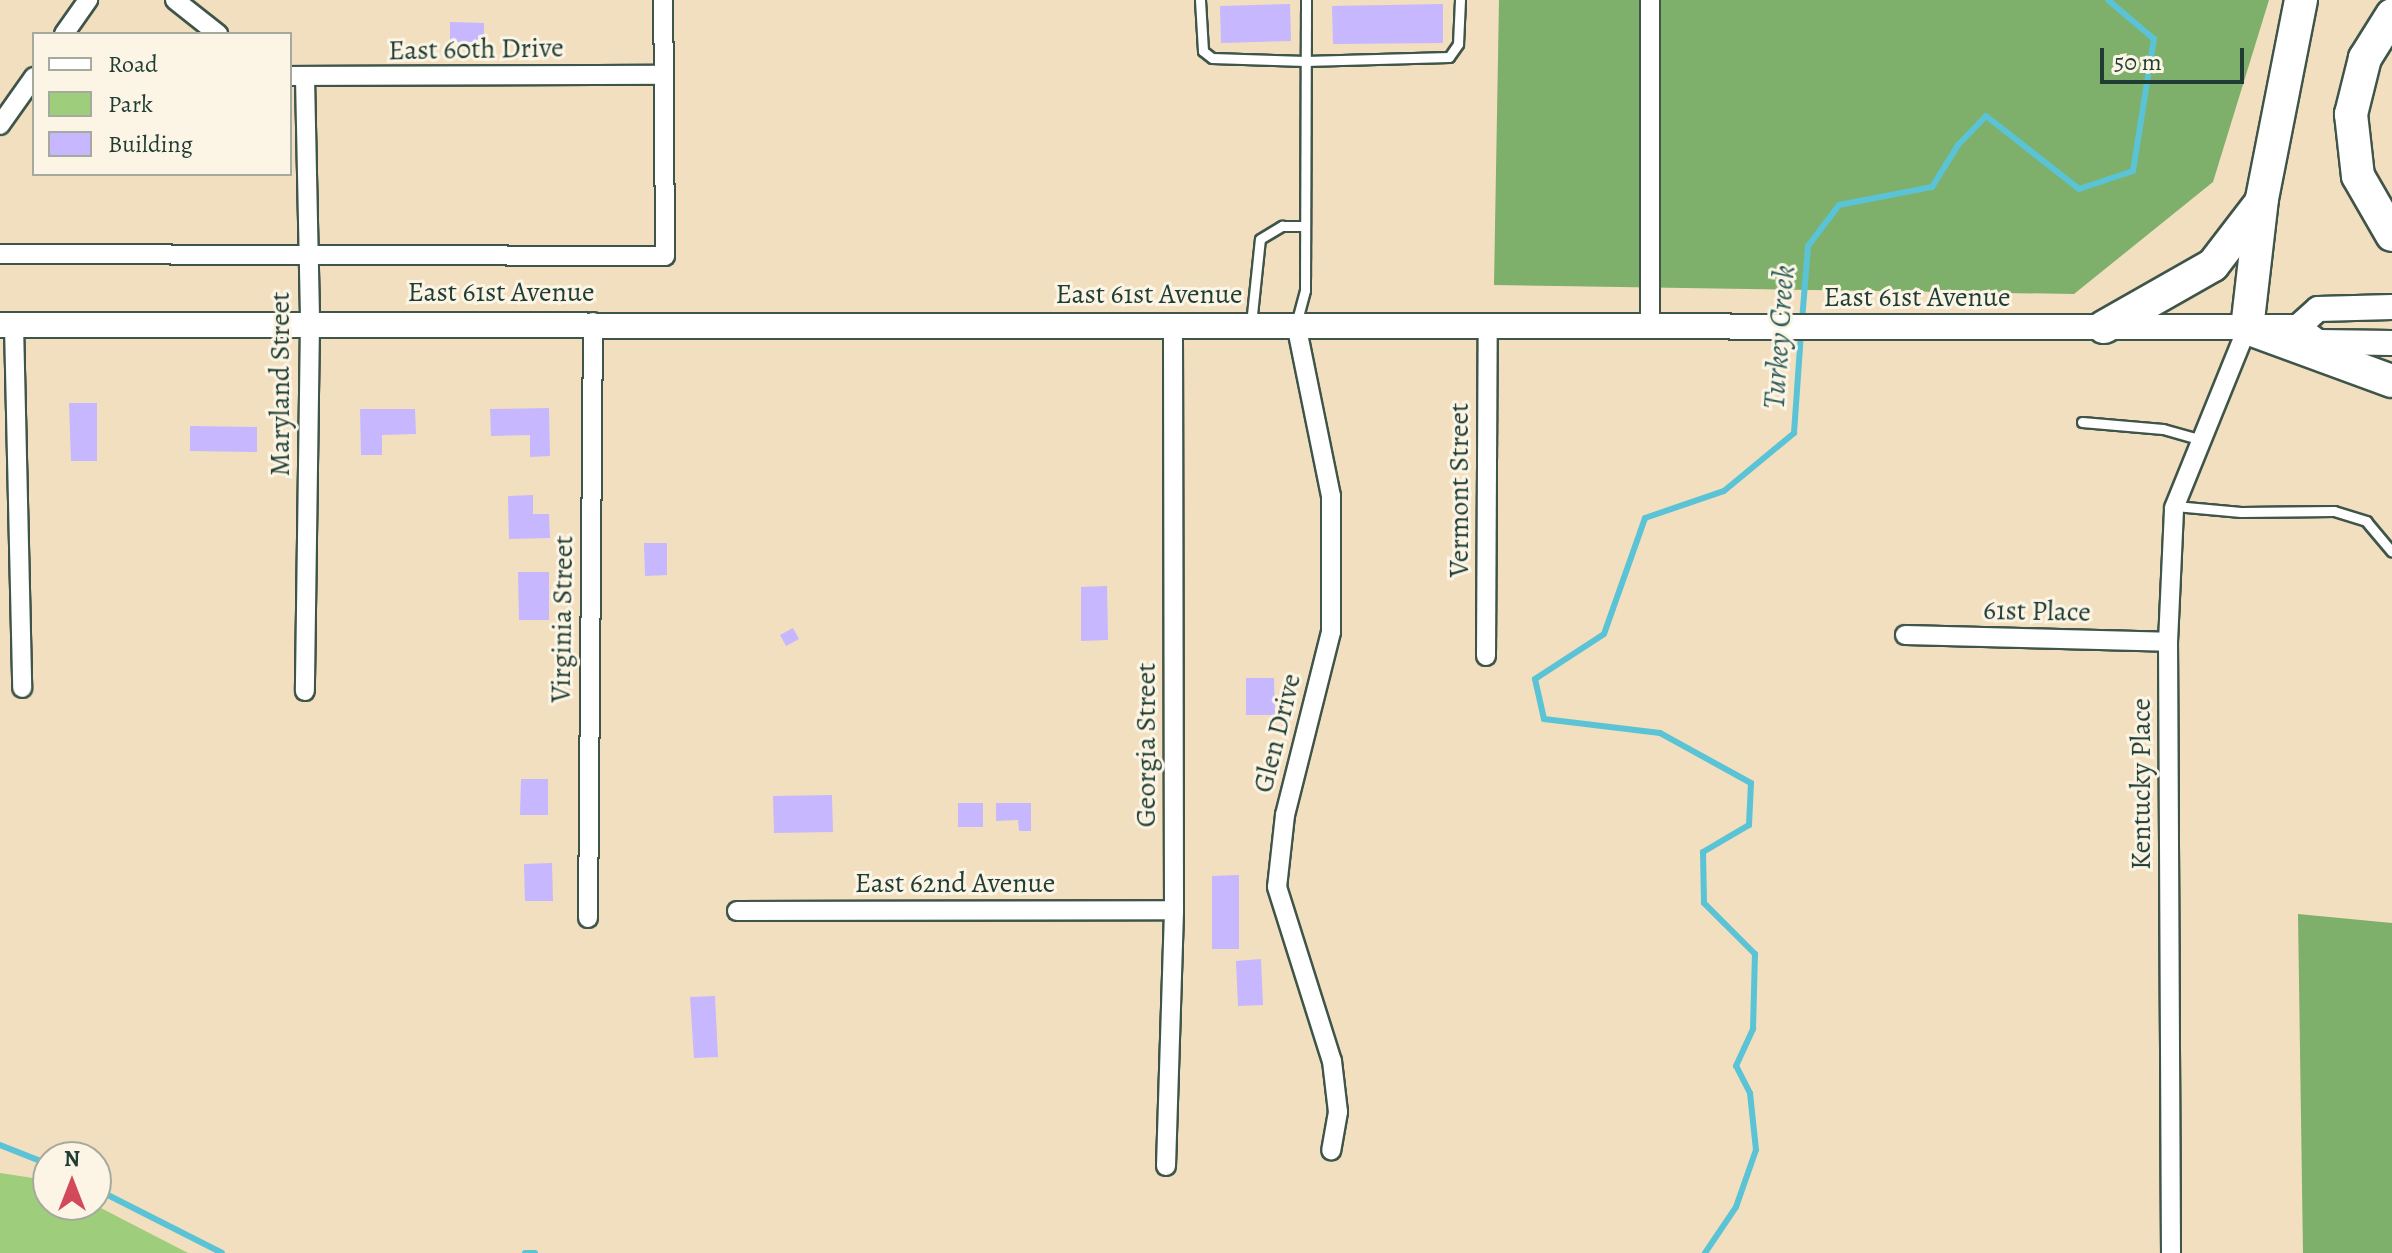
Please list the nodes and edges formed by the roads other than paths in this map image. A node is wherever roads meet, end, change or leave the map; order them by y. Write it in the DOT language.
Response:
graph roads {
  1 [pos="88,0"];
  2 [pos="175,0"];
  3 [pos="663,0"];
  4 [pos="1200,0"];
  5 [pos="1306,0"];
  6 [pos="1460,0"];
  7 [pos="1650,0"];
  8 [pos="2301,0"];
  9 [pos="2392,15"];
  10 [pos="65,32"];
  11 [pos="215,32"];
  12 [pos="1305,61"];
  13 [pos="663,75"];
  14 [pos="298,77"];
  15 [pos="32,80"];
  16 [pos="0,125"];
  17 [pos="2262,199"];
  18 [pos="1305,226"];
  19 [pos="2392,235"];
  20 [pos="0,254"];
  21 [pos="309,255"];
  22 [pos="2392,307"];
  23 [pos="593,322"];
  24 [pos="310,323"];
  25 [pos="1173,324"];
  26 [pos="1251,324"];
  27 [pos="1296,324"];
  28 [pos="7,325"];
  29 [pos="1488,325"];
  30 [pos="1650,325"];
  31 [pos="2104,327"];
  32 [pos="2298,327"];
  33 [pos="2247,328"];
  34 [pos="2392,343"];
  35 [pos="2392,381"];
  36 [pos="2082,422"];
  37 [pos="2202,440"];
  38 [pos="2175,506"];
  39 [pos="2392,552"];
  40 [pos="1905,635"];
  41 [pos="2168,642"];
  42 [pos="1486,656"];
  43 [pos="22,688"];
  44 [pos="305,691"];
  45 [pos="1174,910"];
  46 [pos="737,911"];
  47 [pos="588,918"];
  48 [pos="1331,1150"];
  49 [pos="1166,1166"];
  50 [pos="2171,1253"];
  1 -- 10 [label="street"];
  2 -- 11 [label="street"];
  3 -- 13 [label="street"];
  4 -- 12 [label="lane"];
  5 -- 12 [label="lane"];
  6 -- 12 [label="lane"];
  7 -- 30 [label="street"];
  8 -- 17 [label="highway"];
  9 -- 19 [label="highway"];
  12 -- 18 [label="lane"];
  13 -- 14 [label="street, East 60th Drive"];
  13 -- 21 [label="street"];
  14 -- 21 [label="street, Maryland Street"];
  15 -- 16 [label="street"];
  17 -- 31 [label="highway"];
  17 -- 33 [label="highway"];
  18 -- 26 [label="lane"];
  18 -- 27 [label="lane"];
  20 -- 21 [label="street"];
  21 -- 24 [label="street, Maryland Street"];
  22 -- 32 [label="main road, East 61st Avenue"];
  23 -- 24 [label="main road, East 61st Avenue"];
  23 -- 25 [label="main road, East 61st Avenue"];
  23 -- 47 [label="street, Virginia Street"];
  24 -- 28 [label="main road, East 61st Avenue"];
  24 -- 44 [label="street, Maryland Street"];
  25 -- 26 [label="main road, East 61st Avenue"];
  25 -- 45 [label="street, Georgia Street"];
  26 -- 27 [label="main road, East 61st Avenue"];
  27 -- 29 [label="main road, East 61st Avenue"];
  27 -- 48 [label="street, Glen Drive"];
  28 -- 43 [label="street"];
  29 -- 30 [label="main road, East 61st Avenue"];
  29 -- 42 [label="street, Vermont Street"];
  30 -- 31 [label="main road, East 61st Avenue"];
  31 -- 33 [label="main road, East 61st Avenue"];
  32 -- 33 [label="main road, East 61st Avenue"];
  32 -- 34 [label="main road, East 61st Avenue"];
  33 -- 35 [label="highway"];
  33 -- 37 [label="street, Kentucky Place"];
  36 -- 37 [label="lane"];
  37 -- 38 [label="street, Kentucky Place"];
  38 -- 39 [label="lane"];
  38 -- 41 [label="street, Kentucky Place"];
  40 -- 41 [label="street, 61st Place"];
  41 -- 50 [label="street, Kentucky Place"];
  45 -- 46 [label="street, East 62nd Avenue"];
  45 -- 49 [label="street, Georgia Street"];
}
